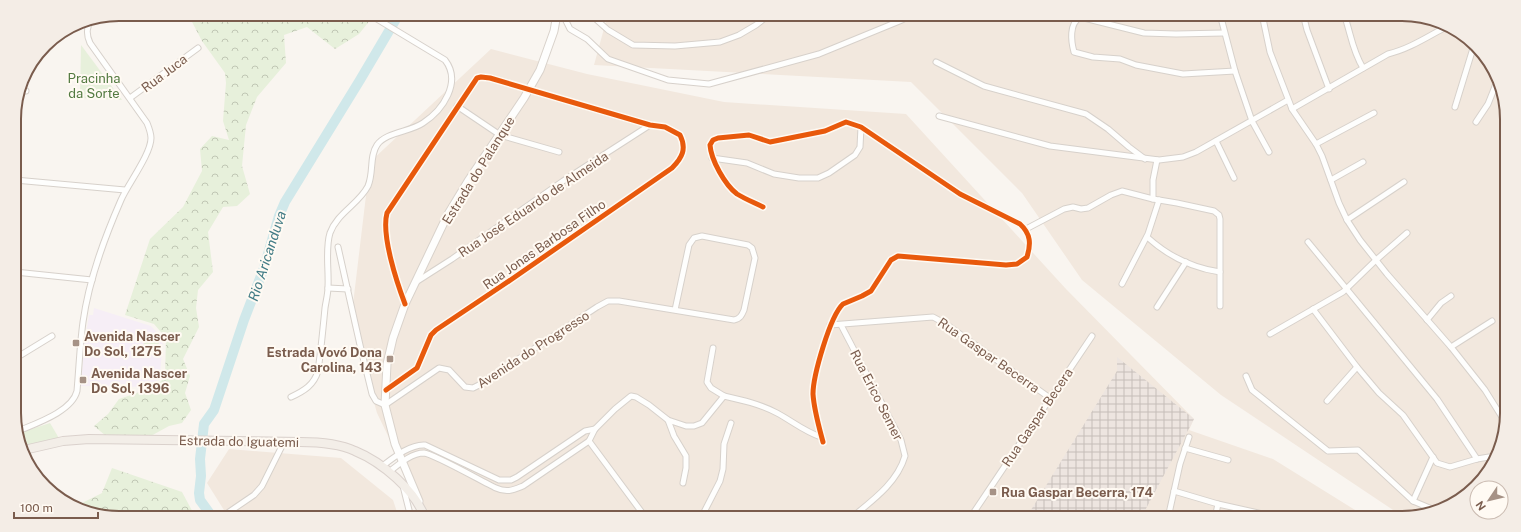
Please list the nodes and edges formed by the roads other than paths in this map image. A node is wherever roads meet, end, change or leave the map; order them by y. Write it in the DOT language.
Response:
graph roads {
  1 [pos="380,21"];
  2 [pos="556,21"];
  3 [pos="566,21"];
  4 [pos="598,21"];
  5 [pos="761,21"];
  6 [pos="900,21"];
  7 [pos="1075,21"];
  8 [pos="1096,21"];
  9 [pos="1221,21"];
  10 [pos="1263,21"];
  11 [pos="1305,21"];
  12 [pos="1346,21"];
  13 [pos="88,26"];
  14 [pos="1442,29"];
  15 [pos="1224,33"];
  16 [pos="198,48"];
  17 [pos="1472,50"];
  18 [pos="936,62"];
  19 [pos="1364,68"];
  20 [pos="1235,71"];
  21 [pos="1495,87"];
  22 [pos="530,89"];
  23 [pos="1329,89"];
  24 [pos="130,98"];
  25 [pos="1288,100"];
  26 [pos="457,106"];
  27 [pos="1455,107"];
  28 [pos="1292,109"];
  29 [pos="1374,113"];
  30 [pos="939,116"];
  31 [pos="1252,121"];
  32 [pos="1476,122"];
  33 [pos="650,125"];
  34 [pos="861,127"];
  35 [pos="500,135"];
  36 [pos="1216,141"];
  37 [pos="1316,144"];
  38 [pos="559,152"];
  39 [pos="1269,152"];
  40 [pos="712,158"];
  41 [pos="1146,159"];
  42 [pos="1157,160"];
  43 [pos="1363,162"];
  44 [pos="1234,178"];
  45 [pos="1331,180"];
  46 [pos="21,181"];
  47 [pos="1404,182"];
  48 [pos="125,190"];
  49 [pos="1153,199"];
  50 [pos="1160,200"];
  51 [pos="763,207"];
  52 [pos="1347,220"];
  53 [pos="1026,229"];
  54 [pos="1407,233"];
  55 [pos="1146,237"];
  56 [pos="1308,242"];
  57 [pos="338,248"];
  58 [pos="1376,260"];
  59 [pos="1186,262"];
  60 [pos="1220,272"];
  61 [pos="21,273"];
  62 [pos="92,280"];
  63 [pos="415,283"];
  64 [pos="1122,284"];
  65 [pos="328,288"];
  66 [pos="348,289"];
  67 [pos="1346,289"];
  68 [pos="1451,296"];
  69 [pos="406,304"];
  70 [pos="1220,306"];
  71 [pos="1157,307"];
  72 [pos="1313,309"];
  73 [pos="675,310"];
  74 [pos="1427,320"];
  75 [pos="1492,321"];
  76 [pos="830,325"];
  77 [pos="841,325"];
  78 [pos="1270,334"];
  79 [pos="52,336"];
  80 [pos="1092,336"];
  81 [pos="1451,347"];
  82 [pos="713,348"];
  83 [pos="21,355"];
  84 [pos="1357,367"];
  85 [pos="1246,376"];
  86 [pos="386,390"];
  87 [pos="724,396"];
  88 [pos="291,397"];
  89 [pos="1050,398"];
  90 [pos="1327,401"];
  91 [pos="385,405"];
  92 [pos="1500,413"];
  93 [pos="668,420"];
  94 [pos="731,423"];
  95 [pos="23,429"];
  96 [pos="595,429"];
  97 [pos="1189,437"];
  98 [pos="589,441"];
  99 [pos="284,442"];
  100 [pos="1185,448"];
  101 [pos="28,449"];
  102 [pos="399,454"];
  103 [pos="1433,457"];
  104 [pos="1489,457"];
  105 [pos="1477,459"];
  106 [pos="1228,460"];
  107 [pos="403,462"];
  108 [pos="381,467"];
  109 [pos="389,472"];
  110 [pos="683,483"];
  111 [pos="403,485"];
  112 [pos="1174,491"];
  113 [pos="1413,501"];
  114 [pos="1218,504"];
  115 [pos="1428,507"];
  116 [pos="230,511"];
  117 [pos="410,511"];
  118 [pos="422,511"];
  119 [pos="423,511"];
  120 [pos="639,511"];
  121 [pos="705,511"];
  122 [pos="860,511"];
  123 [pos="975,511"];
  124 [pos="1170,511"];
  125 [pos="1216,511"];
  126 [pos="1250,511"];
  1 -- 65 [label="street"];
  2 -- 22 [label="street, Estrada do Palanque"];
  3 -- 6 [label="street"];
  4 -- 5 [label="street"];
  7 -- 20 [label="street"];
  8 -- 15 [label="street"];
  9 -- 15 [label="street"];
  10 -- 25 [label="street"];
  11 -- 23 [label="street"];
  12 -- 19 [label="street"];
  13 -- 24 [label="street"];
  14 -- 19 [label="street"];
  15 -- 20 [label="street"];
  16 -- 24 [label="street, Rua Juca"];
  17 -- 27 [label="street"];
  18 -- 41 [label="street"];
  19 -- 23 [label="street"];
  20 -- 31 [label="street"];
  21 -- 32 [label="street"];
  22 -- 26 [label="street, Rua Jonas Barbosa Filho"];
  22 -- 33 [label="street, Rua Jonas Barbosa Filho"];
  22 -- 35 [label="street, Estrada do Palanque"];
  23 -- 28 [label="street"];
  24 -- 48 [label="street"];
  25 -- 28 [label="street"];
  25 -- 31 [label="street"];
  26 -- 35 [label="street"];
  26 -- 69 [label="street"];
  28 -- 37 [label="street"];
  29 -- 37 [label="street"];
  30 -- 41 [label="street"];
  31 -- 36 [label="street"];
  31 -- 39 [label="street"];
  33 -- 63 [label="street, Rua José Eduardo de Almeida"];
  33 -- 86 [label="street, Rua Jonas Barbosa Filho"];
  34 -- 40 [label="street"];
  34 -- 40 [label="street"];
  34 -- 53 [label="street"];
  35 -- 38 [label="street"];
  35 -- 63 [label="street, Estrada do Palanque"];
  36 -- 42 [label="street"];
  36 -- 44 [label="street"];
  37 -- 45 [label="street"];
  40 -- 51 [label="street"];
  41 -- 42 [label="street"];
  42 -- 49 [label="street"];
  43 -- 45 [label="street"];
  45 -- 52 [label="street"];
  46 -- 48 [label="street"];
  47 -- 52 [label="street"];
  48 -- 62 [label="street"];
  49 -- 50 [label="street"];
  49 -- 53 [label="street"];
  50 -- 55 [label="street"];
  50 -- 60 [label="street"];
  52 -- 58 [label="street"];
  53 -- 76 [label="street"];
  54 -- 58 [label="street"];
  55 -- 59 [label="street"];
  55 -- 64 [label="street"];
  56 -- 67 [label="street"];
  57 -- 66 [label="street"];
  58 -- 67 [label="street"];
  58 -- 74 [label="street"];
  59 -- 60 [label="street"];
  59 -- 71 [label="street"];
  60 -- 70 [label="street"];
  61 -- 62 [label="street"];
  62 -- 95 [label="street"];
  63 -- 69 [label="street, Estrada do Palanque"];
  65 -- 66 [label="street"];
  65 -- 88 [label="street"];
  66 -- 91 [label="street"];
  67 -- 72 [label="street"];
  67 -- 105 [label="street"];
  68 -- 74 [label="street"];
  69 -- 86 [label="street, Estrada do Palanque"];
  72 -- 78 [label="street"];
  72 -- 84 [label="street"];
  73 -- 73 [label="street, Avenida do Progresso"];
  73 -- 91 [label="street, Avenida do Progresso"];
  74 -- 81 [label="street"];
  75 -- 81 [label="street"];
  76 -- 77 [label="street, Rua Gaspar Becerra"];
  76 -- 87 [label="street"];
  77 -- 89 [label="street, Rua Gaspar Becerra"];
  77 -- 122 [label="street, Rua Erico Semer"];
  79 -- 83 [label="street"];
  80 -- 89 [label="street, Rua Gaspar Becera"];
  81 -- 92 [label="street"];
  82 -- 87 [label="street"];
  84 -- 90 [label="street"];
  84 -- 103 [label="street"];
  85 -- 113 [label="street"];
  86 -- 91 [label="street, Estrada do Palanque"];
  87 -- 93 [label="street"];
  89 -- 123 [label="street, Rua Gaspar Becera"];
  91 -- 102 [label="street, Estrada do Palanque"];
  93 -- 96 [label="street"];
  93 -- 110 [label="street"];
  94 -- 121 [label="street"];
  96 -- 98 [label="street"];
  96 -- 102 [label="street"];
  97 -- 100 [label="street"];
  98 -- 107 [label="street"];
  98 -- 120 [label="street"];
  99 -- 101 [label="main road, Estrada do Iguatemi"];
  99 -- 108 [label="main road, Estrada do Iguatemi"];
  99 -- 116 [label="street"];
  100 -- 106 [label="street"];
  100 -- 112 [label="street"];
  102 -- 107 [label="street, Estrada do Palanque"];
  102 -- 108 [label="street"];
  103 -- 105 [label="street"];
  103 -- 113 [label="street"];
  104 -- 105 [label="street"];
  107 -- 109 [label="street"];
  107 -- 119 [label="street, Estrada do Palanque"];
  108 -- 109 [label="main road, Estrada do Iguatemi"];
  109 -- 111 [label="main road, Estrada do Iguatemi"];
  111 -- 117 [label="street"];
  111 -- 118 [label="main road, Estrada do Iguatemi"];
  112 -- 114 [label="street"];
  112 -- 124 [label="street"];
  113 -- 115 [label="street"];
  114 -- 125 [label="street"];
  114 -- 126 [label="street"];
}
